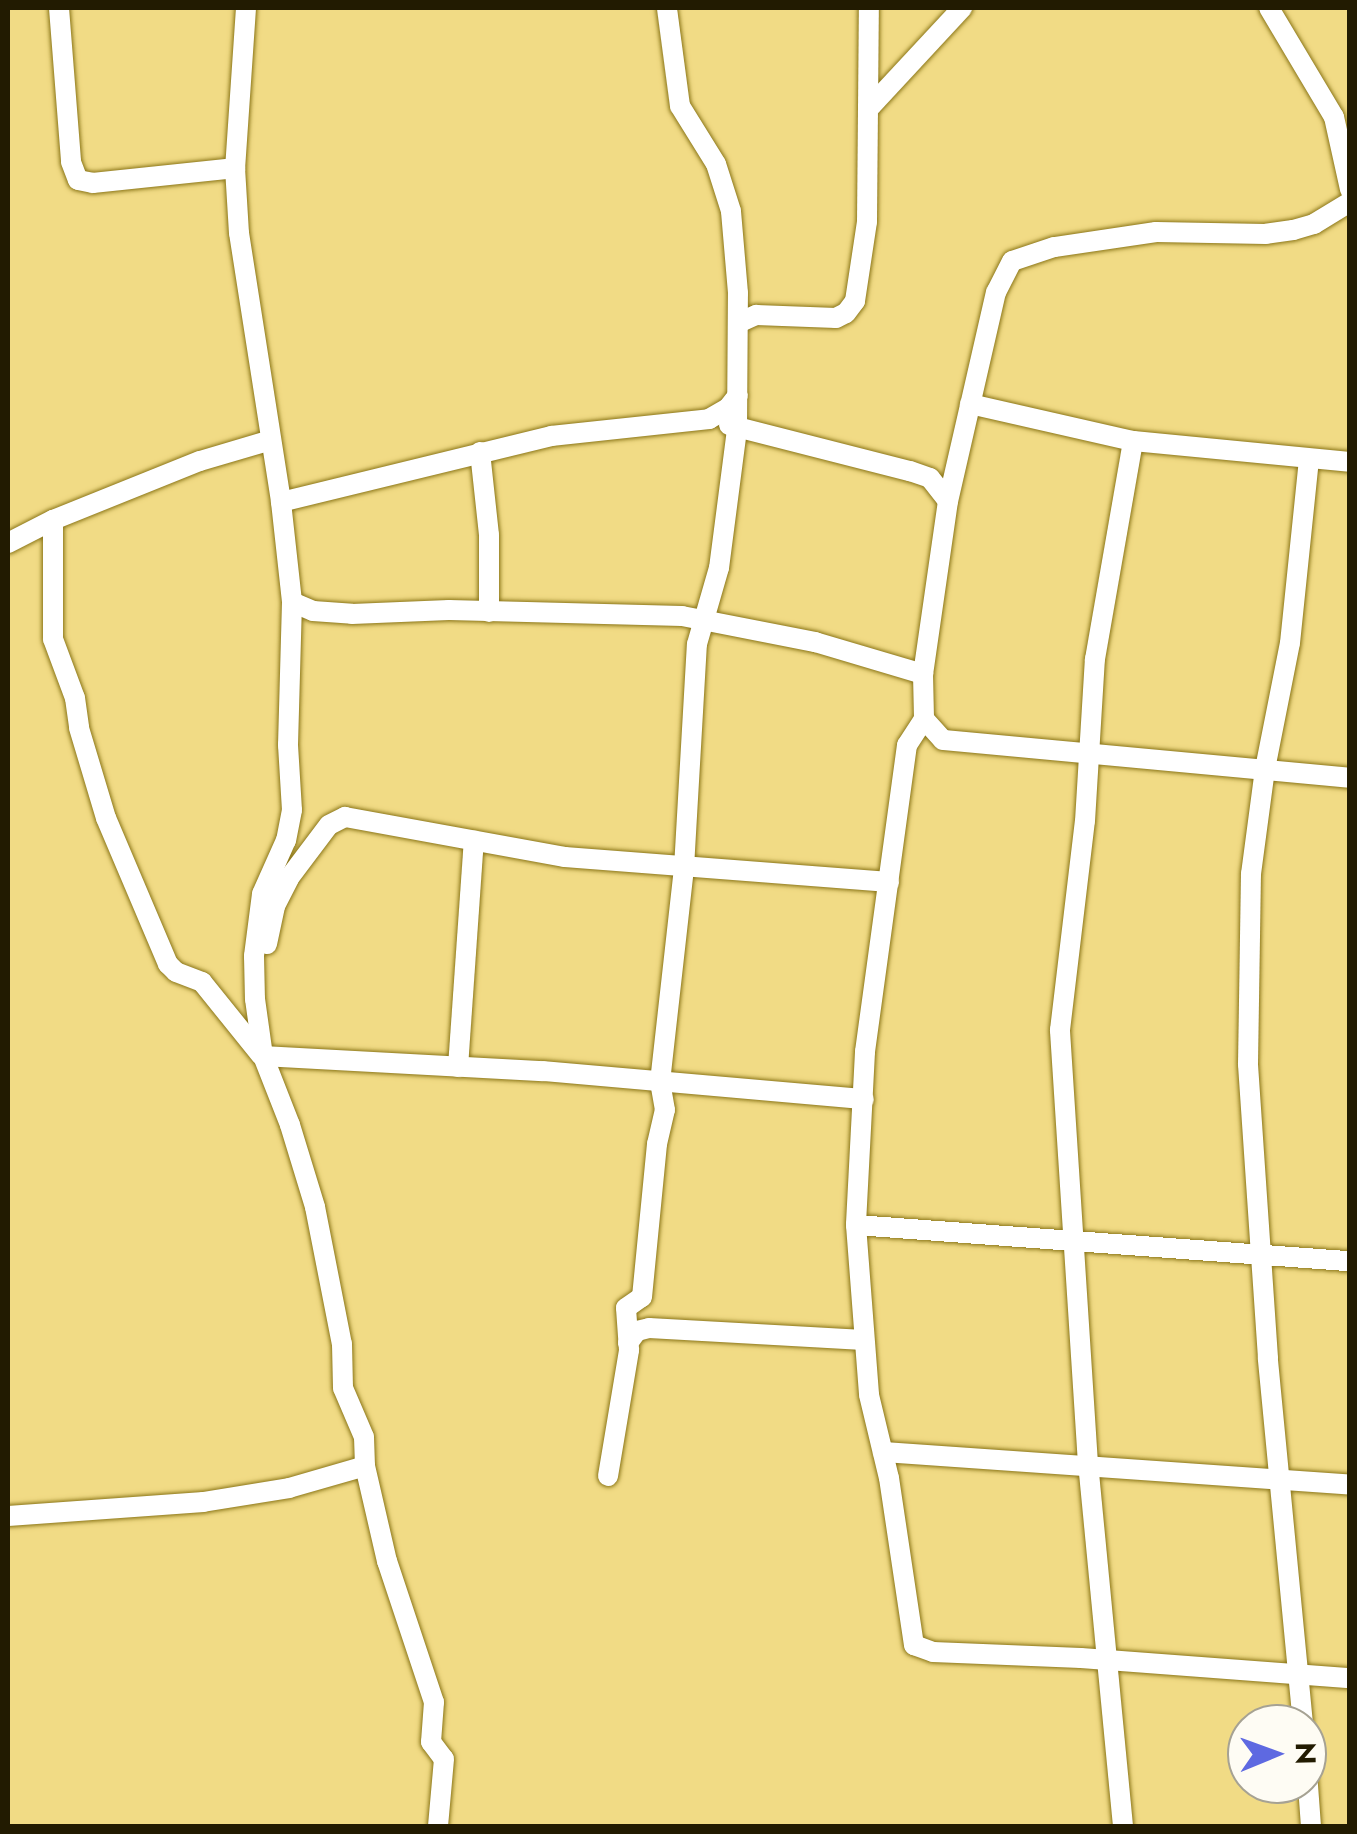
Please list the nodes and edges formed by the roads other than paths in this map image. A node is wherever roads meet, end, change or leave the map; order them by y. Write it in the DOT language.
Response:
graph roads {
  1 [pos="59,8"];
  2 [pos="246,8"];
  3 [pos="666,8"];
  4 [pos="869,8"];
  5 [pos="962,8"];
  6 [pos="1269,8"];
  7 [pos="871,106"];
  8 [pos="1350,133"];
  9 [pos="1346,159"];
  10 [pos="235,168"];
  11 [pos="1350,189"];
  12 [pos="1350,202"];
  13 [pos="738,323"];
  14 [pos="738,395"];
  15 [pos="970,404"];
  16 [pos="708,419"];
  17 [pos="738,429"];
  18 [pos="268,441"];
  19 [pos="1133,441"];
  20 [pos="480,452"];
  21 [pos="1309,460"];
  22 [pos="1350,462"];
  23 [pos="948,501"];
  24 [pos="281,502"];
  25 [pos="53,520"];
  26 [pos="8,543"];
  27 [pos="292,602"];
  28 [pos="489,612"];
  29 [pos="705,620"];
  30 [pos="923,674"];
  31 [pos="924,719"];
  32 [pos="1088,752"];
  33 [pos="1265,769"];
  34 [pos="1350,778"];
  35 [pos="474,842"];
  36 [pos="684,868"];
  37 [pos="888,882"];
  38 [pos="262,1056"];
  39 [pos="458,1067"];
  40 [pos="660,1082"];
  41 [pos="864,1099"];
  42 [pos="856,1225"];
  43 [pos="1071,1241"];
  44 [pos="1262,1256"];
  45 [pos="1350,1261"];
  46 [pos="864,1340"];
  47 [pos="628,1343"];
  48 [pos="883,1452"];
  49 [pos="1088,1464"];
  50 [pos="365,1466"];
  51 [pos="608,1476"];
  52 [pos="1282,1483"];
  53 [pos="1350,1485"];
  54 [pos="8,1516"];
  55 [pos="1106,1660"];
  56 [pos="1299,1677"];
  57 [pos="1350,1678"];
  58 [pos="1301,1704"];
  59 [pos="438,1826"];
  60 [pos="1123,1826"];
  1 -- 10 [label="street"];
  2 -- 10 [label="street"];
  3 -- 13 [label="street"];
  4 -- 7 [label="street"];
  5 -- 7 [label="street"];
  6 -- 9 [label="street"];
  7 -- 13 [label="street"];
  8 -- 9 [label="street"];
  9 -- 11 [label="street"];
  10 -- 18 [label="street"];
  12 -- 15 [label="street"];
  13 -- 14 [label="street"];
  14 -- 16 [label="street"];
  14 -- 17 [label="street"];
  15 -- 19 [label="street"];
  15 -- 23 [label="street"];
  16 -- 17 [label="street"];
  16 -- 20 [label="street"];
  17 -- 23 [label="street"];
  17 -- 29 [label="street"];
  18 -- 24 [label="street"];
  18 -- 25 [label="street"];
  19 -- 21 [label="street"];
  19 -- 32 [label="street"];
  20 -- 24 [label="street"];
  20 -- 28 [label="street"];
  21 -- 22 [label="street"];
  21 -- 33 [label="street"];
  23 -- 30 [label="street"];
  24 -- 27 [label="street"];
  25 -- 26 [label="street"];
  25 -- 38 [label="street"];
  27 -- 28 [label="street"];
  27 -- 38 [label="street"];
  28 -- 29 [label="street"];
  29 -- 30 [label="street"];
  29 -- 36 [label="street"];
  30 -- 31 [label="street"];
  31 -- 32 [label="street"];
  31 -- 37 [label="street"];
  32 -- 33 [label="street"];
  32 -- 43 [label="street"];
  33 -- 34 [label="street"];
  33 -- 44 [label="street"];
  35 -- 36 [label="street"];
  35 -- 38 [label="street"];
  35 -- 39 [label="street"];
  36 -- 37 [label="street"];
  36 -- 40 [label="street"];
  37 -- 41 [label="street"];
  38 -- 39 [label="street"];
  38 -- 50 [label="street"];
  39 -- 40 [label="street"];
  40 -- 41 [label="street"];
  40 -- 47 [label="street"];
  41 -- 42 [label="street"];
  42 -- 43 [label="street"];
  42 -- 46 [label="street"];
  43 -- 44 [label="street"];
  43 -- 49 [label="street"];
  44 -- 45 [label="street"];
  44 -- 52 [label="street"];
  46 -- 47 [label="street"];
  46 -- 48 [label="street"];
  47 -- 51 [label="street"];
  48 -- 49 [label="street"];
  48 -- 55 [label="street"];
  49 -- 52 [label="street"];
  49 -- 55 [label="street"];
  50 -- 54 [label="street"];
  50 -- 59 [label="street"];
  52 -- 53 [label="street"];
  52 -- 56 [label="street"];
  55 -- 56 [label="street"];
  55 -- 60 [label="street"];
  56 -- 57 [label="street"];
  56 -- 58 [label="street"];
}
